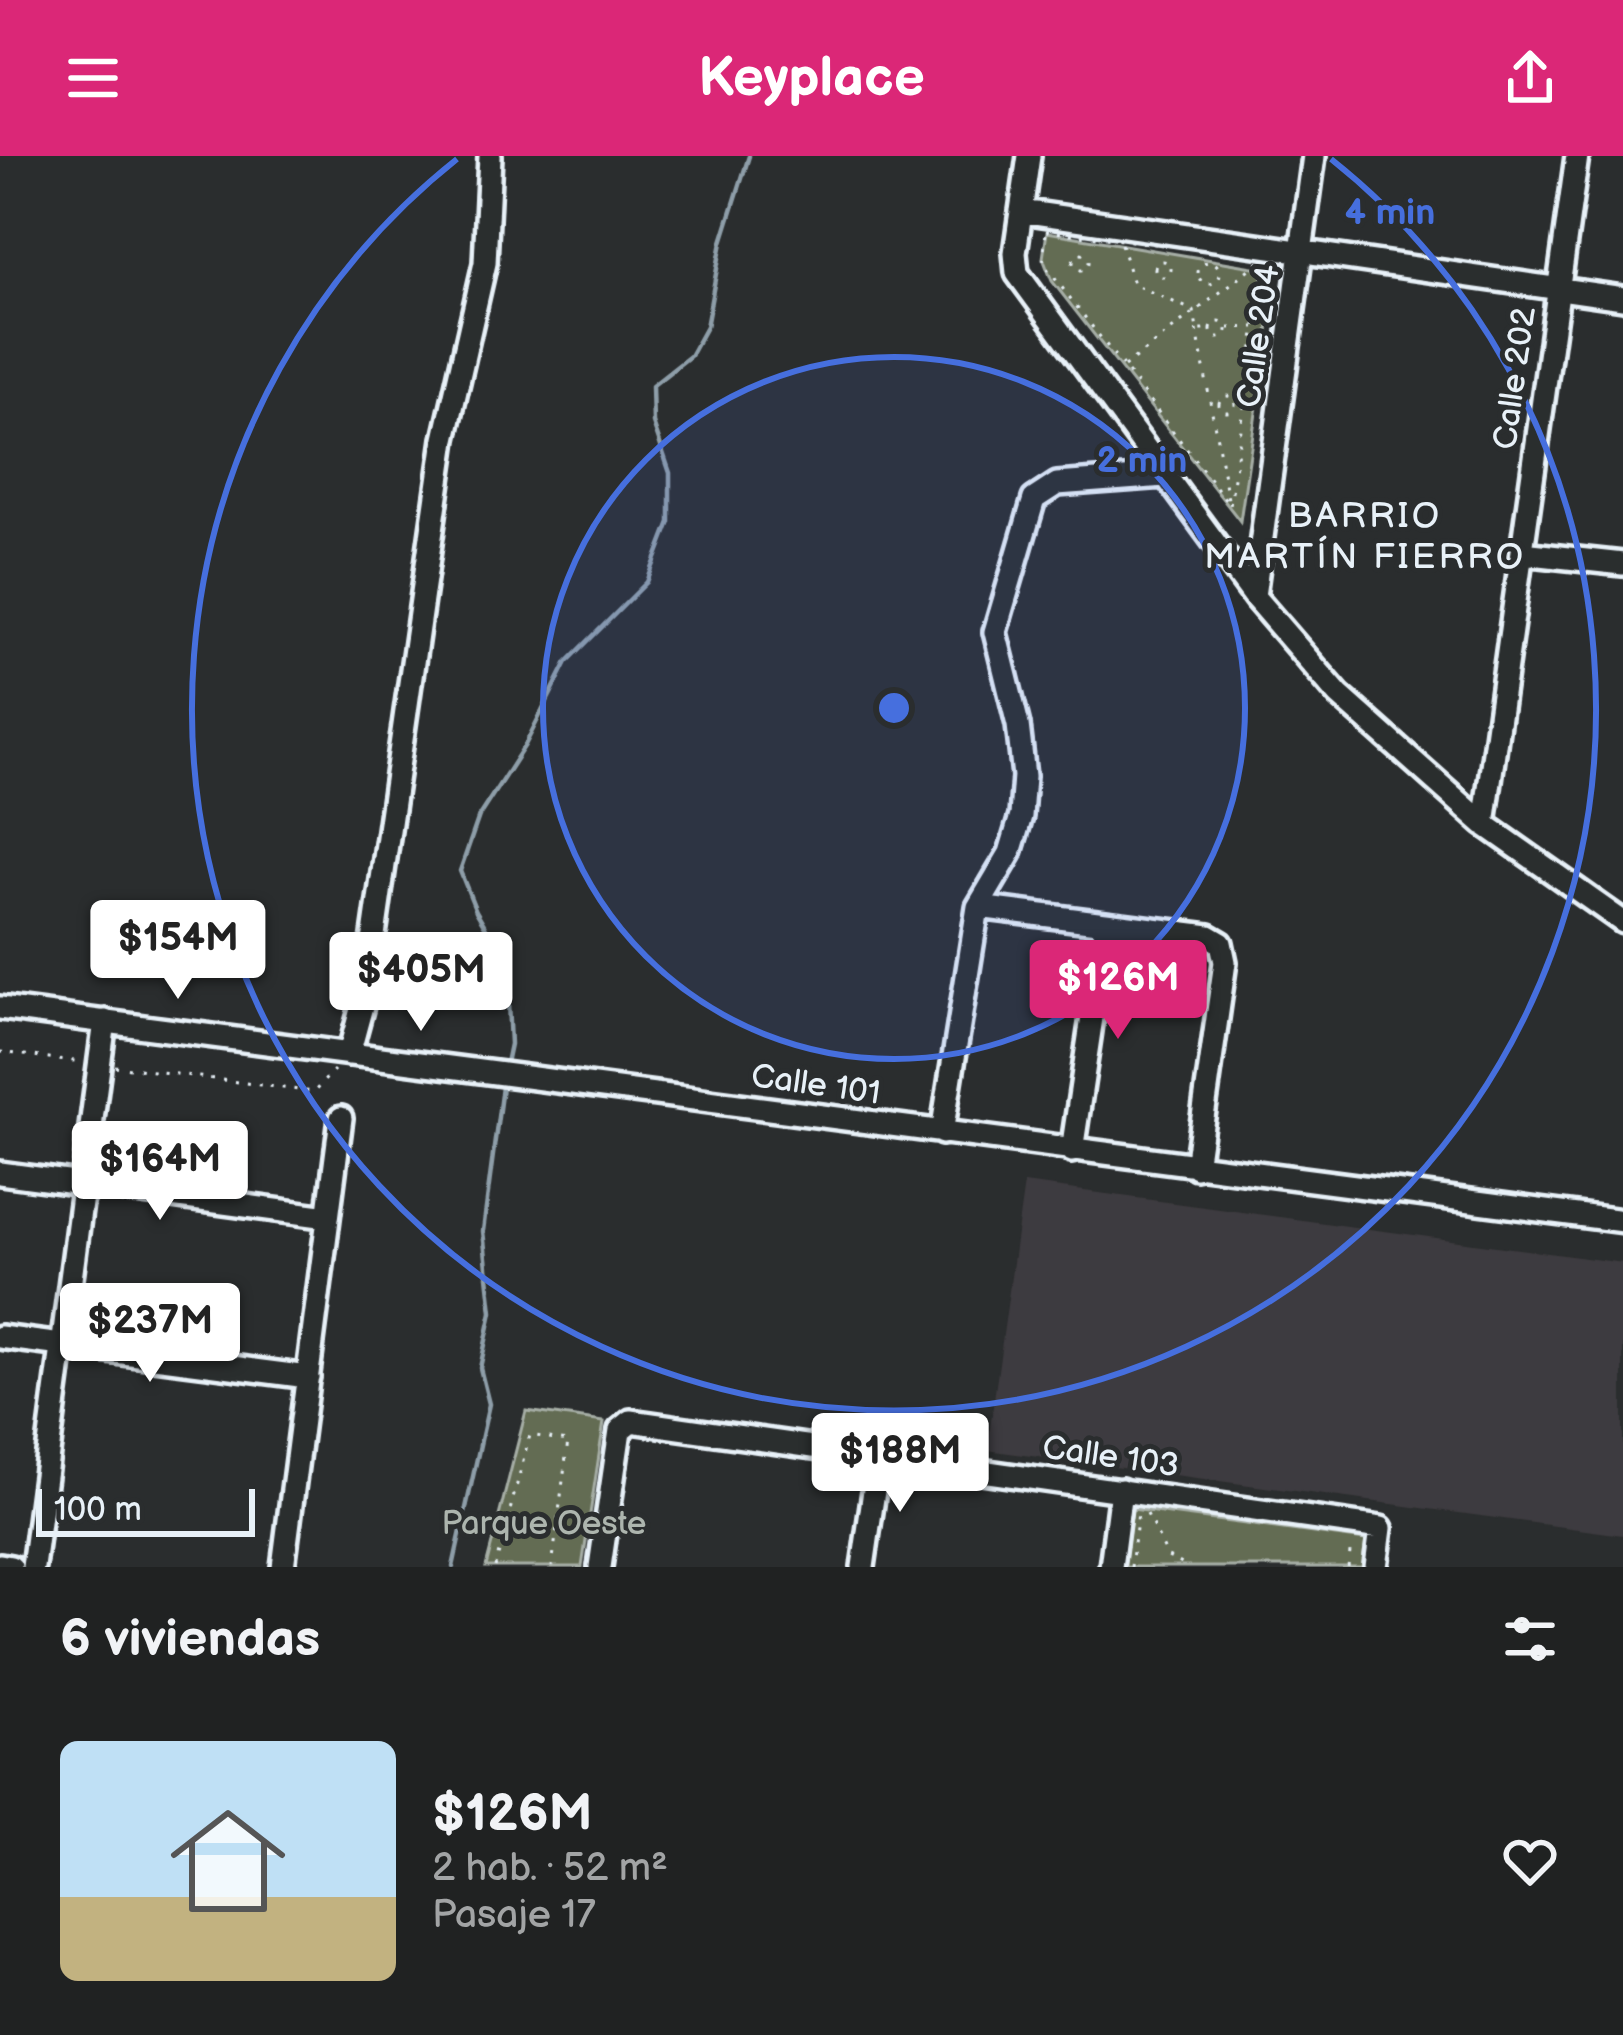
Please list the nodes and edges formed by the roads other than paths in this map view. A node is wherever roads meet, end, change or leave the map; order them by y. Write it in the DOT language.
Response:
graph roads {
  1 [pos="490,156"];
  2 [pos="1029,156"];
  3 [pos="1314,156"];
  4 [pos="1576,156"];
  5 [pos="1022,211"];
  6 [pos="1302,252"];
  7 [pos="1559,290"];
  8 [pos="1623,298"];
  9 [pos="1165,476"];
  10 [pos="1522,553"];
  11 [pos="1623,564"];
  12 [pos="1254,596"];
  13 [pos="1484,824"];
  14 [pos="978,907"];
  15 [pos="1623,922"];
  16 [pos="1106,924"];
  17 [pos="0,1008"];
  18 [pos="105,1022"];
  19 [pos="349,1054"];
  20 [pos="341,1118"];
  21 [pos="942,1133"];
  22 [pos="1072,1151"];
  23 [pos="1196,1167"];
  24 [pos="0,1173"];
  25 [pos="85,1184"];
  26 [pos="328,1217"];
  27 [pos="1623,1221"];
  28 [pos="0,1337"];
  29 [pos="62,1345"];
  30 [pos="308,1378"];
  31 [pos="879,1456"];
  32 [pos="1121,1490"];
  33 [pos="0,1565"];
  34 [pos="11,1567"];
  35 [pos="33,1567"];
  36 [pos="283,1567"];
  37 [pos="600,1567"];
  38 [pos="863,1567"];
  39 [pos="1111,1567"];
  40 [pos="1376,1567"];
  1 -- 19 [label="street"];
  2 -- 5 [label="street"];
  3 -- 6 [label="street, Calle 204"];
  4 -- 7 [label="street, Calle 202"];
  5 -- 6 [label="street"];
  5 -- 9 [label="street"];
  6 -- 7 [label="street"];
  6 -- 12 [label="street, Calle 204"];
  7 -- 8 [label="street"];
  7 -- 10 [label="street, Calle 202"];
  9 -- 12 [label="street"];
  9 -- 14 [label="street"];
  10 -- 11 [label="street"];
  10 -- 13 [label="street, Calle 202"];
  12 -- 13 [label="street"];
  13 -- 15 [label="street"];
  14 -- 16 [label="street"];
  14 -- 21 [label="street"];
  16 -- 22 [label="street"];
  16 -- 23 [label="street"];
  17 -- 18 [label="street, Calle 101"];
  18 -- 19 [label="street, Calle 101"];
  18 -- 25 [label="street"];
  19 -- 21 [label="street, Calle 101"];
  20 -- 26 [label="street"];
  21 -- 22 [label="street, Calle 101"];
  22 -- 23 [label="street, Calle 101"];
  23 -- 27 [label="street, Calle 101"];
  24 -- 25 [label="street"];
  25 -- 26 [label="street"];
  25 -- 29 [label="street"];
  26 -- 30 [label="street"];
  28 -- 29 [label="street"];
  29 -- 30 [label="street"];
  29 -- 35 [label="street"];
  30 -- 36 [label="street"];
  31 -- 32 [label="street, Calle 103"];
  31 -- 37 [label="street, Calle 103"];
  31 -- 38 [label="street"];
  32 -- 39 [label="street"];
  32 -- 40 [label="street, Calle 103"];
  33 -- 34 [label="street"];
}
